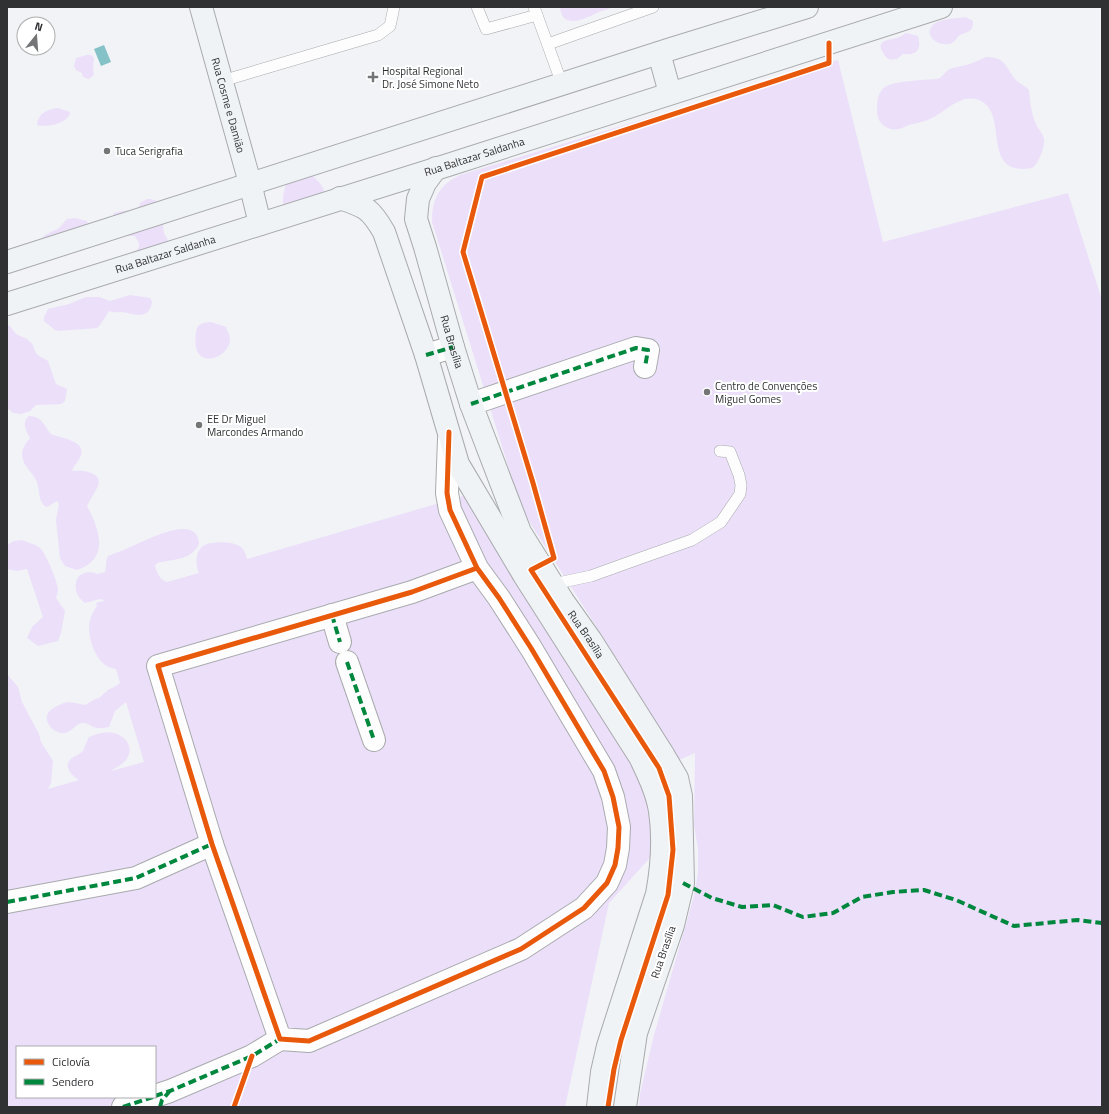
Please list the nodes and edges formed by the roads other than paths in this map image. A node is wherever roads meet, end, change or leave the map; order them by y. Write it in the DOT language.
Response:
graph roads {
  1 [pos="201,7"];
  2 [pos="394,7"];
  3 [pos="477,7"];
  4 [pos="653,7"];
  5 [pos="807,7"];
  6 [pos="941,7"];
  7 [pos="536,11"];
  8 [pos="548,44"];
  9 [pos="659,53"];
  10 [pos="222,81"];
  11 [pos="562,84"];
  12 [pos="670,93"];
  13 [pos="436,168"];
  14 [pos="340,198"];
  15 [pos="255,204"];
  16 [pos="7,262"];
  17 [pos="7,304"];
  18 [pos="453,347"];
  19 [pos="426,355"];
  20 [pos="646,367"];
  21 [pos="471,404"];
  22 [pos="449,432"];
  23 [pos="720,451"];
  24 [pos="477,568"];
  25 [pos="553,584"];
  26 [pos="332,615"];
  27 [pos="374,740"];
  28 [pos="212,844"];
  29 [pos="7,902"];
  30 [pos="280,1039"];
  31 [pos="156,1096"];
  32 [pos="151,1098"];
  33 [pos="123,1107"];
  34 [pos="598,1107"];
  35 [pos="625,1107"];
  1 -- 10 [label="main road, Rua Cosme e Damião"];
  2 -- 10 [label="lane"];
  3 -- 7 [label="lane"];
  4 -- 8 [label="lane"];
  5 -- 9 [label="main road, Rua Baltazar Saldanha"];
  6 -- 12 [label="main road, Rua Baltazar Saldanha"];
  7 -- 8 [label="lane"];
  8 -- 11 [label="lane"];
  9 -- 11 [label="main road, Rua Baltazar Saldanha"];
  9 -- 12 [label="main road"];
  10 -- 15 [label="main road, Rua Cosme e Damião"];
  11 -- 15 [label="main road, Rua Baltazar Saldanha"];
  12 -- 13 [label="main road, Rua Baltazar Saldanha"];
  13 -- 14 [label="main road, Rua Baltazar Saldanha"];
  13 -- 18 [label="main road, Rua Brasília"];
  14 -- 15 [label="main road, Rua Baltazar Saldanha"];
  14 -- 19 [label="main road, Rua Brasília"];
  15 -- 16 [label="main road, Rua Baltazar Saldanha"];
  15 -- 17 [label="main road, Rua Baltazar Saldanha"];
  18 -- 19 [label="street"];
  18 -- 21 [label="main road, Rua Brasília"];
  19 -- 22 [label="main road, Rua Brasília"];
  20 -- 21 [label="street"];
  21 -- 25 [label="main road, Rua Brasília"];
  22 -- 24 [label="street"];
  22 -- 34 [label="main road, Rua Brasília"];
  23 -- 25 [label="lane"];
  24 -- 26 [label="street"];
  24 -- 30 [label="street"];
  25 -- 35 [label="main road, Rua Brasília"];
  26 -- 27 [label="street"];
  26 -- 28 [label="street"];
  28 -- 29 [label="street"];
  28 -- 30 [label="street"];
  30 -- 31 [label="street"];
  32 -- 33 [label="street"];
}
